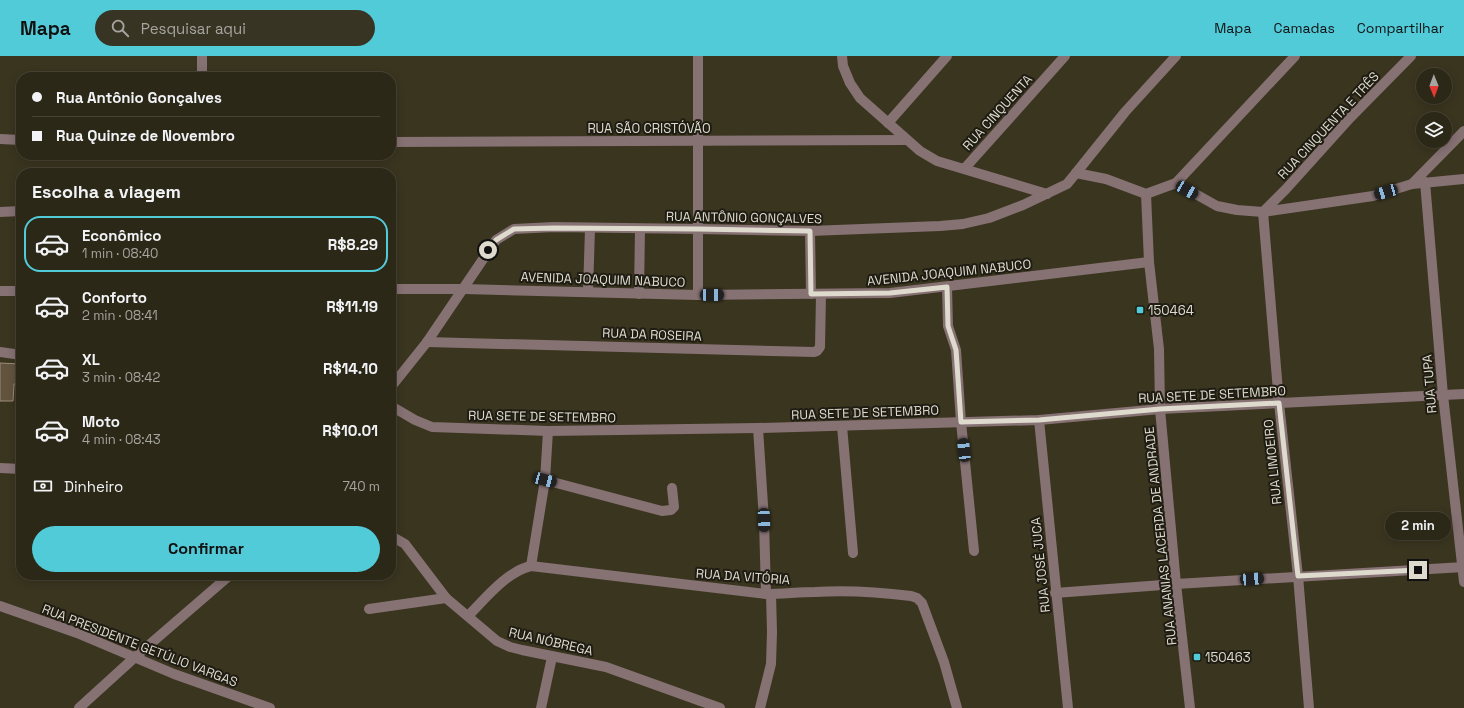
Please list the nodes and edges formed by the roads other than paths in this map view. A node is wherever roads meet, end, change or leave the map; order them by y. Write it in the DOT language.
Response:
graph roads {
  1 [pos="202,56"];
  2 [pos="698,56"];
  3 [pos="842,56"];
  4 [pos="947,56"];
  5 [pos="1065,56"];
  6 [pos="1176,56"];
  7 [pos="1295,56"];
  8 [pos="1411,56"];
  9 [pos="202,72"];
  10 [pos="888,124"];
  11 [pos="1464,131"];
  12 [pos="0,139"];
  13 [pos="16,140"];
  14 [pos="698,140"];
  15 [pos="907,140"];
  16 [pos="396,142"];
  17 [pos="965,168"];
  18 [pos="1076,173"];
  19 [pos="1464,179"];
  20 [pos="1425,182"];
  21 [pos="1176,183"];
  22 [pos="1412,184"];
  23 [pos="1046,194"];
  24 [pos="1146,194"];
  25 [pos="16,211"];
  26 [pos="0,212"];
  27 [pos="1263,212"];
  28 [pos="590,229"];
  29 [pos="640,229"];
  30 [pos="698,229"];
  31 [pos="810,231"];
  32 [pos="1149,262"];
  33 [pos="947,287"];
  34 [pos="464,288"];
  35 [pos="396,289"];
  36 [pos="0,291"];
  37 [pos="16,291"];
  38 [pos="588,292"];
  39 [pos="639,294"];
  40 [pos="816,294"];
  41 [pos="698,295"];
  42 [pos="427,342"];
  43 [pos="0,352"];
  44 [pos="16,354"];
  45 [pos="396,381"];
  46 [pos="1464,394"];
  47 [pos="1443,395"];
  48 [pos="1279,403"];
  49 [pos="396,409"];
  50 [pos="1160,409"];
  51 [pos="1039,420"];
  52 [pos="961,422"];
  53 [pos="842,426"];
  54 [pos="758,428"];
  55 [pos="548,431"];
  56 [pos="0,468"];
  57 [pos="16,469"];
  58 [pos="545,480"];
  59 [pos="672,488"];
  60 [pos="396,539"];
  61 [pos="974,551"];
  62 [pos="853,553"];
  63 [pos="531,566"];
  64 [pos="1463,567"];
  65 [pos="1298,576"];
  66 [pos="224,580"];
  67 [pos="1464,582"];
  68 [pos="1176,584"];
  69 [pos="1055,593"];
  70 [pos="769,594"];
  71 [pos="446,598"];
  72 [pos="0,606"];
  73 [pos="369,609"];
  74 [pos="468,616"];
  75 [pos="552,657"];
  76 [pos="134,658"];
  77 [pos="79,708"];
  78 [pos="270,708"];
  79 [pos="541,708"];
  80 [pos="720,708"];
  81 [pos="760,708"];
  82 [pos="957,708"];
  83 [pos="1068,708"];
  84 [pos="1190,708"];
  85 [pos="1310,708"];
  1 -- 9 [label="street"];
  2 -- 14 [label="street"];
  3 -- 10 [label="street"];
  4 -- 10 [label="street"];
  5 -- 17 [label="street, RUA CINQUENTA"];
  6 -- 18 [label="street, RUA ANTÔNIO GONÇALVES"];
  7 -- 21 [label="street"];
  8 -- 27 [label="street, RUA CINQUENTA E TRÊS"];
  10 -- 15 [label="street"];
  11 -- 22 [label="street"];
  12 -- 13 [label="street"];
  14 -- 15 [label="street, RUA SÃO CRISTÓVÃO"];
  14 -- 16 [label="street, RUA SÃO CRISTÓVÃO"];
  14 -- 30 [label="street"];
  15 -- 17 [label="street"];
  17 -- 23 [label="street"];
  18 -- 23 [label="street, RUA ANTÔNIO GONÇALVES"];
  18 -- 24 [label="street"];
  19 -- 20 [label="street"];
  20 -- 22 [label="street"];
  20 -- 47 [label="street, RUA TUPA"];
  21 -- 24 [label="street"];
  21 -- 27 [label="street"];
  22 -- 27 [label="street"];
  23 -- 31 [label="street, RUA ANTÔNIO GONÇALVES"];
  24 -- 32 [label="street, RUA ANANIAS LACERDA DE ANDRADE"];
  25 -- 26 [label="street"];
  27 -- 48 [label="street, RUA LIMOEIRO"];
  28 -- 29 [label="street, RUA ANTÔNIO GONÇALVES"];
  28 -- 34 [label="street, RUA ANTÔNIO GONÇALVES"];
  28 -- 38 [label="street"];
  29 -- 30 [label="street, RUA ANTÔNIO GONÇALVES"];
  29 -- 39 [label="street"];
  30 -- 31 [label="street, RUA ANTÔNIO GONÇALVES"];
  30 -- 41 [label="street"];
  31 -- 40 [label="street, RUA DA ROSEIRA"];
  32 -- 33 [label="street, AVENIDA JOAQUIM NABUCO"];
  32 -- 50 [label="street, RUA ANANIAS LACERDA DE ANDRADE"];
  33 -- 40 [label="street, AVENIDA JOAQUIM NABUCO"];
  33 -- 52 [label="street"];
  34 -- 35 [label="street, AVENIDA JOAQUIM NABUCO"];
  34 -- 38 [label="street, AVENIDA JOAQUIM NABUCO"];
  34 -- 42 [label="street, RUA ANTÔNIO GONÇALVES"];
  36 -- 37 [label="street"];
  38 -- 39 [label="street, AVENIDA JOAQUIM NABUCO"];
  39 -- 41 [label="street, AVENIDA JOAQUIM NABUCO"];
  40 -- 41 [label="street, AVENIDA JOAQUIM NABUCO"];
  40 -- 42 [label="street, RUA DA ROSEIRA"];
  42 -- 45 [label="street, RUA ANTÔNIO GONÇALVES"];
  43 -- 44 [label="street"];
  46 -- 47 [label="street, RUA SETE DE SETEMBRO"];
  47 -- 48 [label="street, RUA SETE DE SETEMBRO"];
  47 -- 64 [label="street, RUA TUPA"];
  48 -- 50 [label="street, RUA SETE DE SETEMBRO"];
  48 -- 65 [label="street, RUA LIMOEIRO"];
  49 -- 55 [label="street, RUA SETE DE SETEMBRO"];
  50 -- 51 [label="street, RUA SETE DE SETEMBRO"];
  50 -- 68 [label="street, RUA ANANIAS LACERDA DE ANDRADE"];
  51 -- 52 [label="street, RUA SETE DE SETEMBRO"];
  51 -- 69 [label="street, RUA JOSÉ JUCA"];
  52 -- 53 [label="street, RUA SETE DE SETEMBRO"];
  52 -- 61 [label="street"];
  53 -- 54 [label="street, RUA SETE DE SETEMBRO"];
  53 -- 62 [label="street"];
  54 -- 55 [label="street, RUA SETE DE SETEMBRO"];
  54 -- 70 [label="street"];
  55 -- 58 [label="street"];
  56 -- 57 [label="street"];
  58 -- 59 [label="street"];
  58 -- 63 [label="street"];
  60 -- 71 [label="street, RUA NÓBREGA"];
  63 -- 70 [label="street, RUA DA VITÓRIA"];
  63 -- 74 [label="street"];
  64 -- 65 [label="street"];
  64 -- 67 [label="street, RUA TUPA"];
  65 -- 68 [label="street"];
  65 -- 85 [label="street, RUA LIMOEIRO"];
  66 -- 76 [label="street"];
  68 -- 69 [label="street"];
  68 -- 84 [label="street, RUA ANANIAS LACERDA DE ANDRADE"];
  69 -- 83 [label="street, RUA JOSÉ JUCA"];
  70 -- 81 [label="street"];
  70 -- 82 [label="street, RUA DA VITÓRIA"];
  71 -- 73 [label="street"];
  71 -- 74 [label="street, RUA NÓBREGA"];
  72 -- 76 [label="street, RUA PRESIDENTE GETÚLIO VARGAS"];
  74 -- 75 [label="street, RUA NÓBREGA"];
  75 -- 79 [label="street"];
  75 -- 80 [label="street, RUA NÓBREGA"];
  76 -- 77 [label="street"];
  76 -- 78 [label="street, RUA PRESIDENTE GETÚLIO VARGAS"];
}
